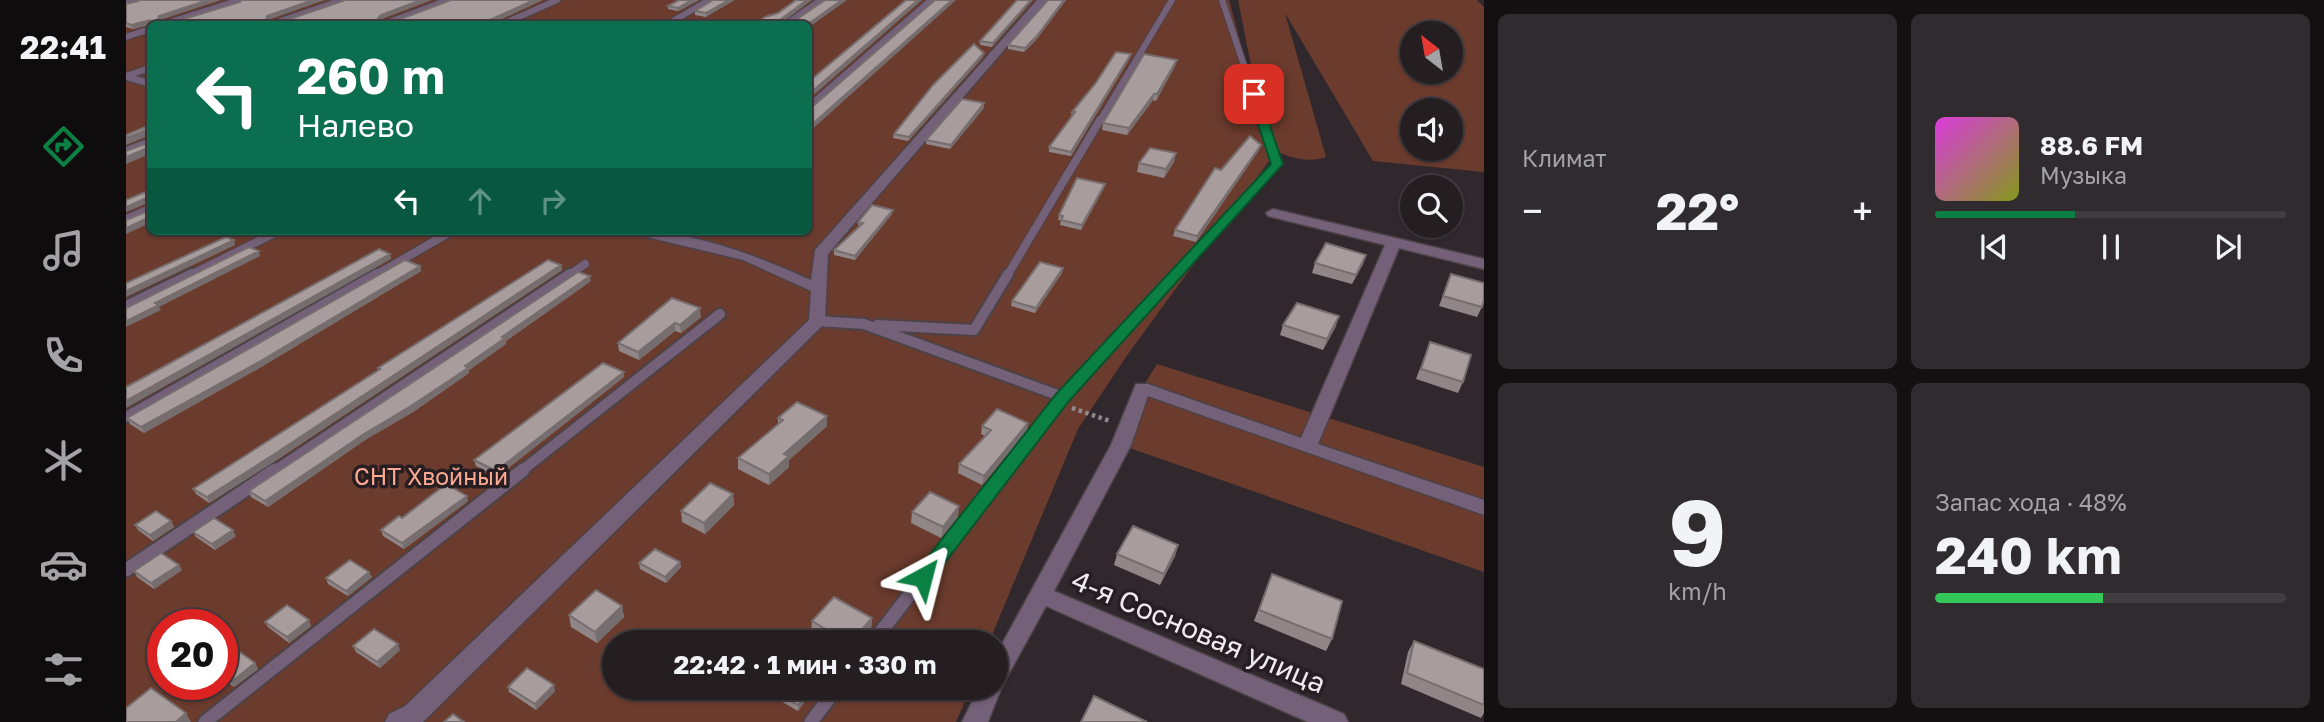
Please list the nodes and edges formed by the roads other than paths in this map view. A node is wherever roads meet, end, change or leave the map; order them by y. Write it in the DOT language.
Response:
graph roads {
  1 [pos="136,0"];
  2 [pos="240,0"];
  3 [pos="342,0"];
  4 [pos="448,0"];
  5 [pos="557,0"];
  6 [pos="709,0"];
  7 [pos="821,0"];
  8 [pos="931,0"];
  9 [pos="1042,0"];
  10 [pos="1172,0"];
  11 [pos="1222,0"];
  12 [pos="126,3"];
  13 [pos="174,21"];
  14 [pos="281,21"];
  15 [pos="392,21"];
  16 [pos="510,21"];
  17 [pos="673,21"];
  18 [pos="790,21"];
  19 [pos="147,30"];
  20 [pos="126,37"];
  21 [pos="147,69"];
  22 [pos="126,76"];
  23 [pos="147,83"];
  24 [pos="812,104"];
  25 [pos="147,143"];
  26 [pos="126,151"];
  27 [pos="147,210"];
  28 [pos="1273,213"];
  29 [pos="126,219"];
  30 [pos="271,235"];
  31 [pos="445,235"];
  32 [pos="667,235"];
  33 [pos="1394,242"];
  34 [pos="585,264"];
  35 [pos="1484,264"];
  36 [pos="820,289"];
  37 [pos="126,306"];
  38 [pos="720,314"];
  39 [pos="817,321"];
  40 [pos="864,324"];
  41 [pos="1061,400"];
  42 [pos="126,417"];
  43 [pos="1307,447"];
  44 [pos="1484,508"];
  45 [pos="126,570"];
  46 [pos="1040,594"];
  47 [pos="882,630"];
  48 [pos="1008,655"];
  49 [pos="828,700"];
  50 [pos="985,700"];
  51 [pos="205,722"];
  52 [pos="398,722"];
  53 [pos="811,722"];
  54 [pos="975,722"];
  55 [pos="1335,722"];
  1 -- 12 [label="lane"];
  2 -- 13 [label="lane"];
  3 -- 14 [label="lane"];
  4 -- 15 [label="lane"];
  5 -- 16 [label="lane"];
  6 -- 17 [label="lane"];
  7 -- 18 [label="lane"];
  8 -- 24 [label="lane"];
  9 -- 36 [label="street"];
  10 -- 40 [label="lane"];
  11 -- 41 [label="lane"];
  19 -- 20 [label="lane"];
  21 -- 22 [label="lane"];
  22 -- 23 [label="street"];
  25 -- 26 [label="lane"];
  27 -- 29 [label="lane"];
  28 -- 33 [label="street"];
  30 -- 37 [label="lane"];
  31 -- 42 [label="lane"];
  32 -- 36 [label="street"];
  33 -- 35 [label="street"];
  33 -- 43 [label="street"];
  34 -- 45 [label="lane"];
  36 -- 39 [label="street"];
  38 -- 51 [label="lane"];
  39 -- 40 [label="lane"];
  39 -- 52 [label="street"];
  40 -- 41 [label="lane"];
  41 -- 47 [label="lane"];
  43 -- 44 [label="street"];
  43 -- 46 [label="street"];
  46 -- 48 [label="street"];
  46 -- 55 [label="street, 4-я Сосновая улица"];
  49 -- 53 [label="lane"];
  50 -- 54 [label="street"];
}
